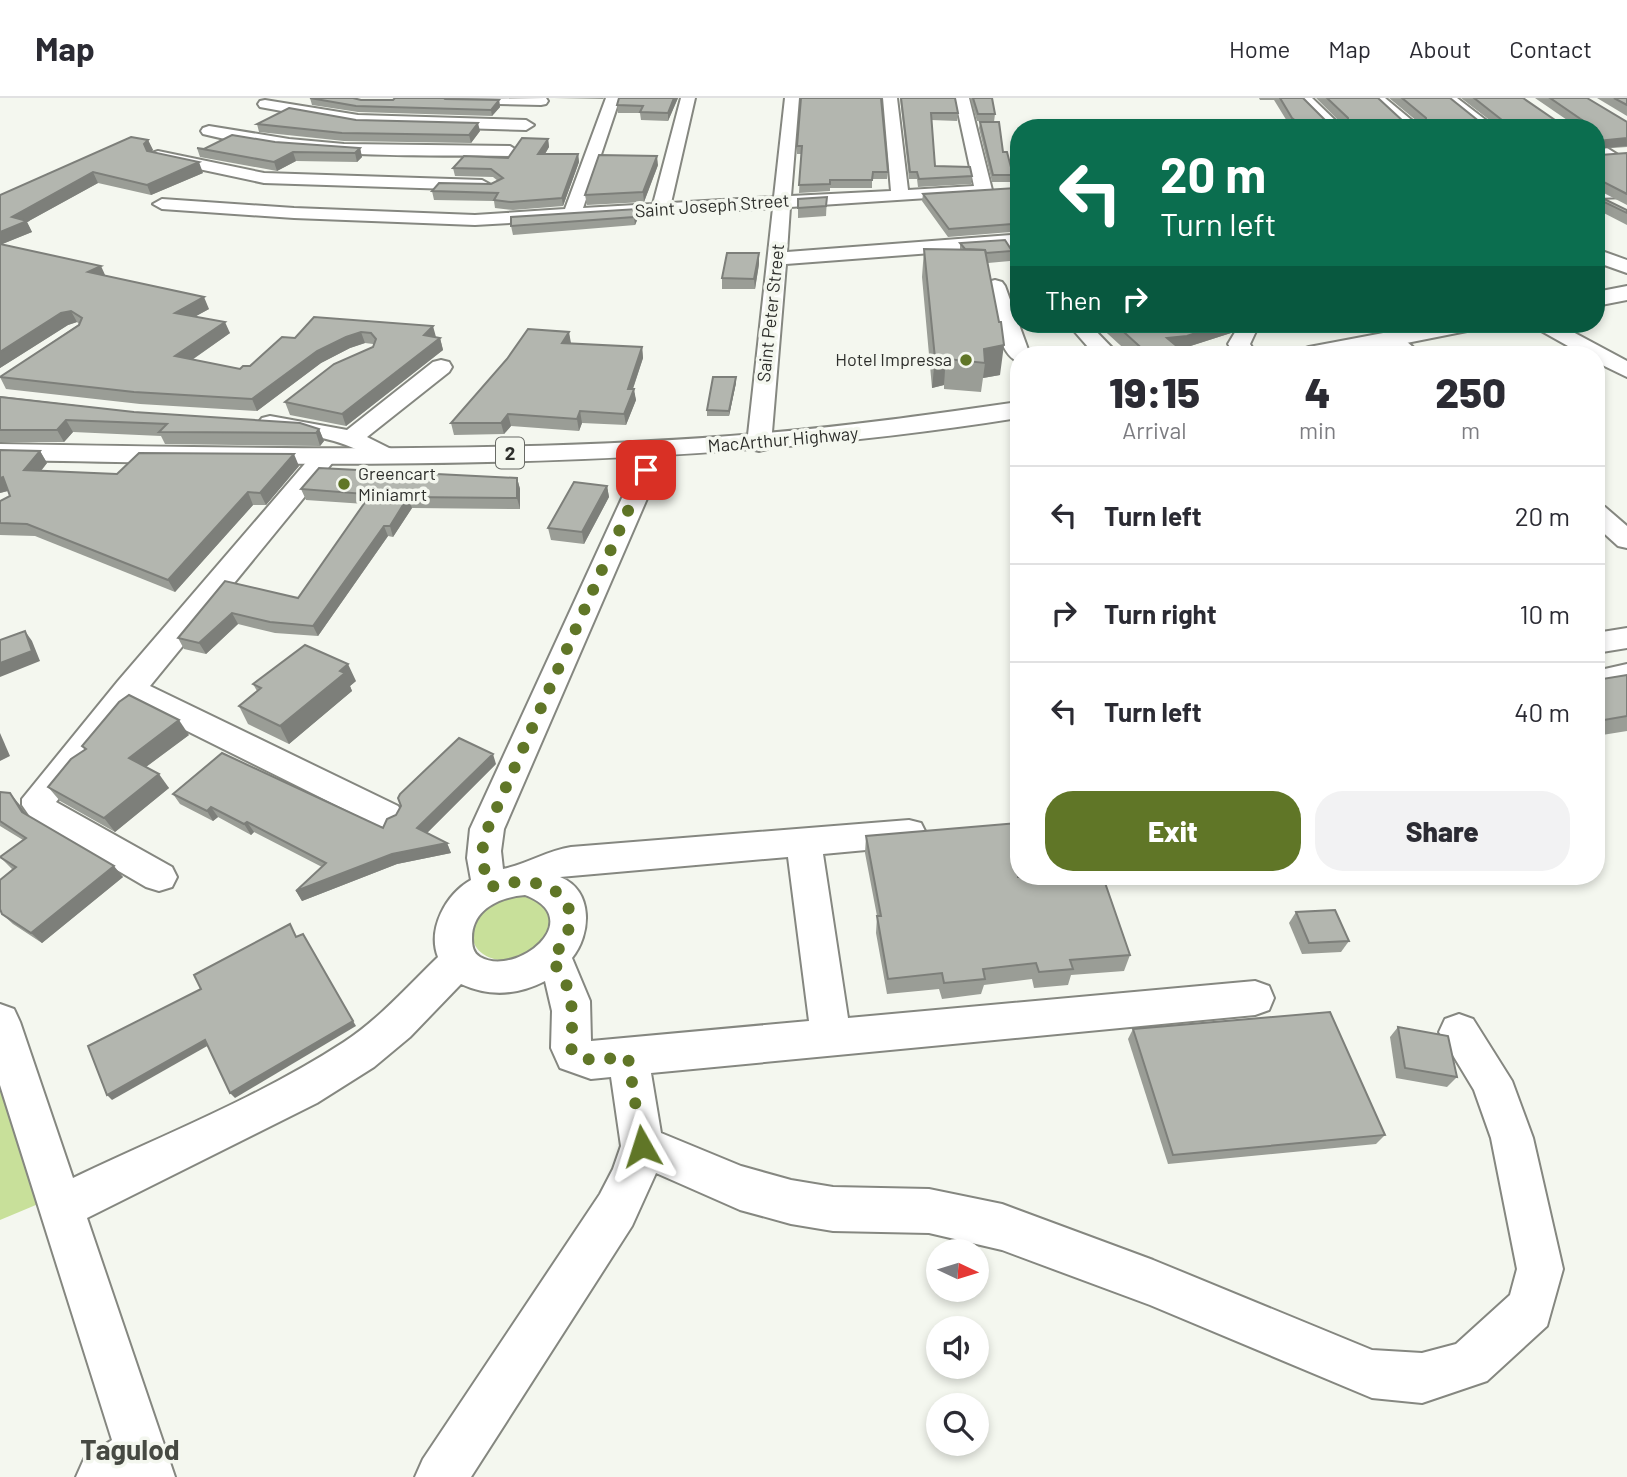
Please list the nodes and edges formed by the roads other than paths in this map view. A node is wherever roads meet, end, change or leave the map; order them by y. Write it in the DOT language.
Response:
graph roads {
  1 [pos="281,98"];
  2 [pos="614,98"];
  3 [pos="688,98"];
  4 [pos="792,98"];
  5 [pos="890,98"];
  6 [pos="962,98"];
  7 [pos="1303,98"];
  8 [pos="1376,98"];
  9 [pos="1448,98"];
  10 [pos="439,99"];
  11 [pos="542,100"];
  12 [pos="1325,119"];
  13 [pos="1402,119"];
  14 [pos="1477,119"];
  15 [pos="231,121"];
  16 [pos="526,125"];
  17 [pos="197,136"];
  18 [pos="501,168"];
  19 [pos="221,171"];
  20 [pos="1627,192"];
  21 [pos="1605,194"];
  22 [pos="900,195"];
  23 [pos="782,201"];
  24 [pos="1605,201"];
  25 [pos="1617,210"];
  26 [pos="660,211"];
  27 [pos="572,215"];
  28 [pos="475,220"];
  29 [pos="1010,240"];
  30 [pos="1605,258"];
  31 [pos="776,259"];
  32 [pos="1627,267"];
  33 [pos="995,286"];
  34 [pos="1627,293"];
  35 [pos="1605,297"];
  36 [pos="1418,333"];
  37 [pos="1559,333"];
  38 [pos="1391,338"];
  39 [pos="1014,346"];
  40 [pos="1352,346"];
  41 [pos="1400,346"];
  42 [pos="1583,346"];
  43 [pos="1605,358"];
  44 [pos="441,368"];
  45 [pos="1627,370"];
  46 [pos="289,402"];
  47 [pos="1010,411"];
  48 [pos="351,438"];
  49 [pos="759,444"];
  50 [pos="656,450"];
  51 [pos="0,452"];
  52 [pos="384,456"];
  53 [pos="324,457"];
  54 [pos="1605,520"];
  55 [pos="1627,540"];
  56 [pos="1627,638"];
  57 [pos="1605,642"];
  58 [pos="1627,674"];
  59 [pos="1605,680"];
  60 [pos="130,688"];
  61 [pos="386,815"];
  62 [pos="938,831"];
  63 [pos="804,843"];
  64 [pos="159,877"];
  65 [pos="508,883"];
  66 [pos="551,959"];
  67 [pos="459,961"];
  68 [pos="1255,998"];
  69 [pos="0,1021"];
  70 [pos="1459,1032"];
  71 [pos="831,1038"];
  72 [pos="628,1057"];
  73 [pos="642,1146"];
  74 [pos="60,1208"];
  75 [pos="131,1468"];
  76 [pos="441,1477"];
  1 -- 16 [label="street"];
  2 -- 27 [label="street"];
  3 -- 26 [label="street"];
  4 -- 23 [label="street, Saint Peter Street"];
  5 -- 22 [label="street"];
  6 -- 22 [label="street, Saint Joseph Street"];
  7 -- 12 [label="street"];
  8 -- 13 [label="street"];
  9 -- 14 [label="street"];
  10 -- 11 [label="street"];
  11 -- 16 [label="street"];
  15 -- 17 [label="street"];
  16 -- 18 [label="street"];
  17 -- 18 [label="street"];
  17 -- 19 [label="street"];
  18 -- 19 [label="street"];
  18 -- 28 [label="street"];
  19 -- 28 [label="street, Saint Joseph Street"];
  20 -- 21 [label="street"];
  22 -- 23 [label="street, Saint Joseph Street"];
  23 -- 26 [label="street, Saint Joseph Street"];
  23 -- 31 [label="street, Saint Peter Street"];
  24 -- 25 [label="street"];
  26 -- 27 [label="street, Saint Joseph Street"];
  27 -- 28 [label="street, Saint Joseph Street"];
  29 -- 31 [label="street"];
  30 -- 32 [label="street"];
  31 -- 49 [label="street, Saint Peter Street"];
  33 -- 39 [label="street"];
  34 -- 35 [label="highway"];
  36 -- 38 [label="highway"];
  37 -- 42 [label="street"];
  38 -- 40 [label="highway"];
  38 -- 41 [label="street"];
  43 -- 45 [label="street"];
  44 -- 48 [label="street"];
  46 -- 48 [label="street"];
  47 -- 49 [label="highway, MacArthur Highway / 2"];
  48 -- 52 [label="street"];
  49 -- 50 [label="highway, MacArthur Highway / 2"];
  50 -- 52 [label="highway, MacArthur Highway / 2"];
  50 -- 65 [label="street"];
  51 -- 53 [label="highway, MacArthur Highway / 2"];
  52 -- 53 [label="highway, MacArthur Highway / 2"];
  53 -- 60 [label="street"];
  54 -- 55 [label="street"];
  56 -- 57 [label="street"];
  58 -- 59 [label="street"];
  60 -- 61 [label="street"];
  60 -- 64 [label="street"];
  62 -- 63 [label="street"];
  63 -- 65 [label="street"];
  63 -- 71 [label="street"];
  65 -- 66 [label="street"];
  65 -- 67 [label="street"];
  66 -- 67 [label="street"];
  66 -- 72 [label="street"];
  67 -- 74 [label="street"];
  68 -- 71 [label="street"];
  69 -- 74 [label="street"];
  70 -- 73 [label="street"];
  71 -- 72 [label="street"];
  72 -- 73 [label="street"];
  73 -- 76 [label="street"];
  74 -- 75 [label="street"];
}
